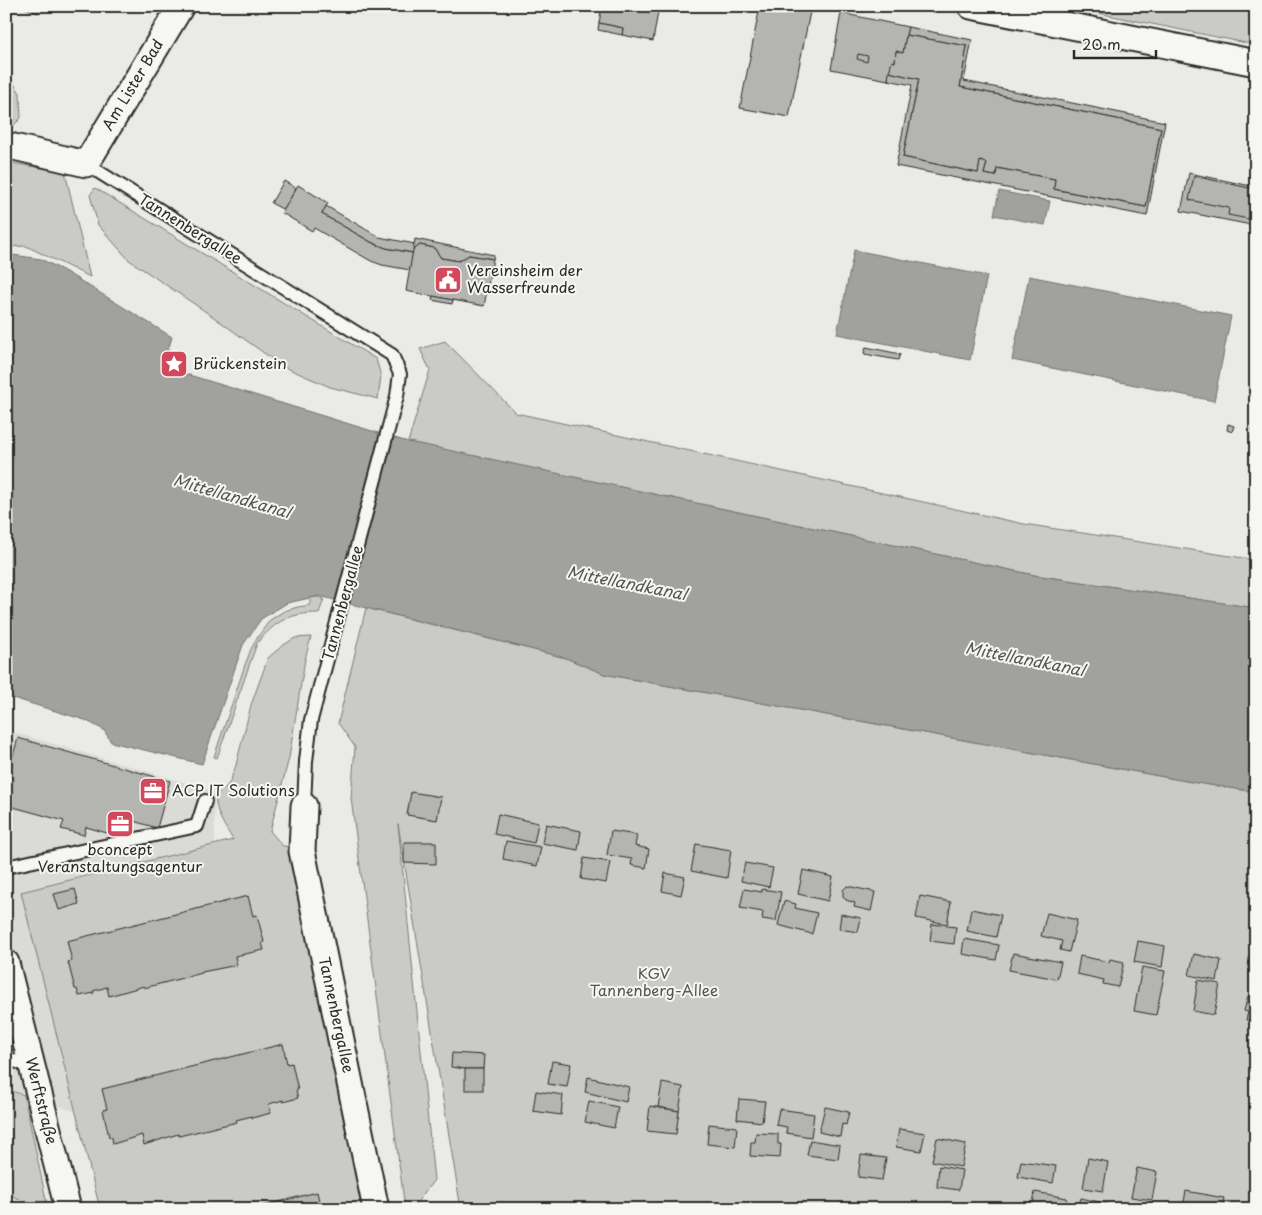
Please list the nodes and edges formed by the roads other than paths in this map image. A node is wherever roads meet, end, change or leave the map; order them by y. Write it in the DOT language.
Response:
graph roads {
  1 [pos="180,6"];
  2 [pos="971,6"];
  3 [pos="1256,63"];
  4 [pos="6,146"];
  5 [pos="86,164"];
  6 [pos="205,801"];
  7 [pos="304,806"];
  8 [pos="6,866"];
  9 [pos="6,963"];
  10 [pos="6,1058"];
  11 [pos="32,1068"];
  12 [pos="68,1209"];
  13 [pos="376,1209"];
  1 -- 5 [label="street, Am Lister Bad"];
  2 -- 3 [label="street"];
  4 -- 5 [label="street"];
  5 -- 7 [label="lane, Tannenbergallee"];
  6 -- 8 [label="lane"];
  7 -- 13 [label="street, Tannenbergallee"];
  9 -- 11 [label="street, Werftstraße"];
  10 -- 11 [label="lane"];
  11 -- 12 [label="street, Werftstraße"];
}
